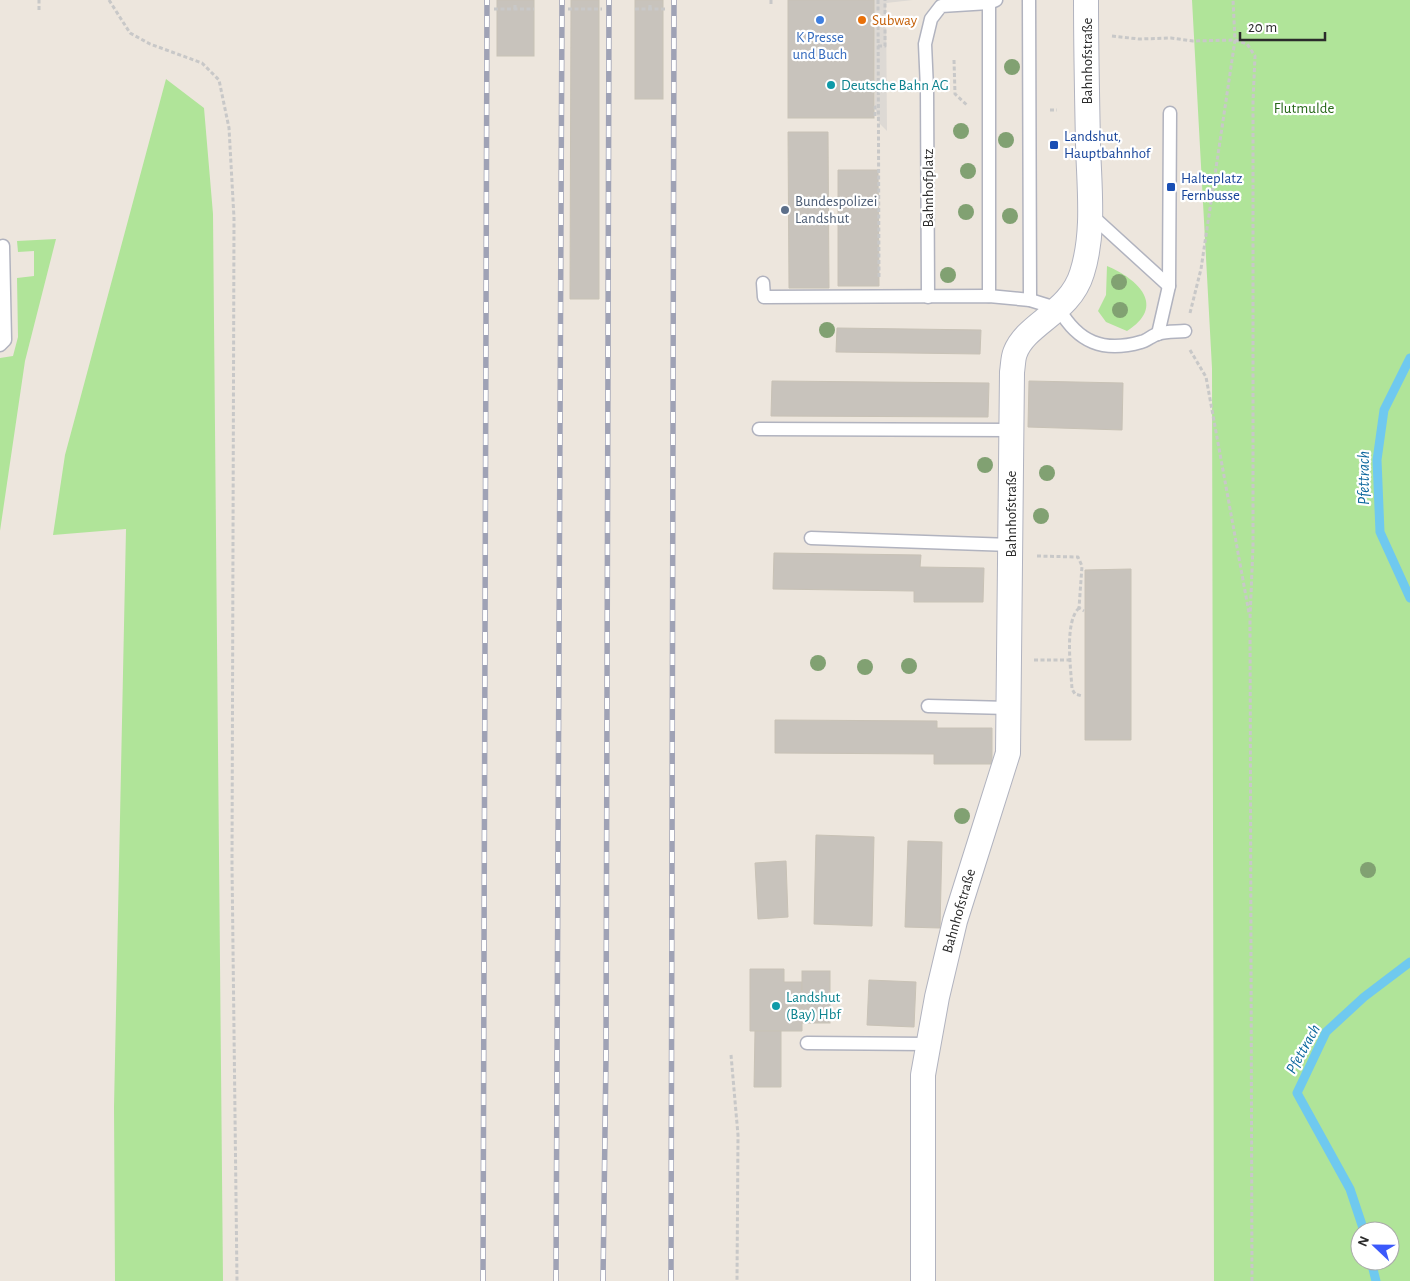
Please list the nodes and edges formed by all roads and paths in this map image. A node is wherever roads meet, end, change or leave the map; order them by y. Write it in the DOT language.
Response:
graph roads {
  1 [pos="39,0"];
  2 [pos="109,0"];
  3 [pos="771,0"];
  4 [pos="878,0"];
  5 [pos="885,0"];
  6 [pos="1029,0"];
  7 [pos="1086,0"];
  8 [pos="1233,0"];
  9 [pos="992,1"];
  10 [pos="515,4"];
  11 [pos="584,4"];
  12 [pos="650,4"];
  13 [pos="771,6"];
  14 [pos="602,8"];
  15 [pos="494,9"];
  16 [pos="515,9"];
  17 [pos="534,9"];
  18 [pos="568,9"];
  19 [pos="585,9"];
  20 [pos="634,9"];
  21 [pos="650,9"];
  22 [pos="665,9"];
  23 [pos="39,10"];
  24 [pos="1171,38"];
  25 [pos="1235,40"];
  26 [pos="878,46"];
  27 [pos="954,60"];
  28 [pos="878,107"];
  29 [pos="974,111"];
  30 [pos="1170,113"];
  31 [pos="875,116"];
  32 [pos="1090,214"];
  33 [pos="3,246"];
  34 [pos="764,283"];
  35 [pos="1169,286"];
  36 [pos="989,296"];
  37 [pos="880,297"];
  38 [pos="928,297"];
  39 [pos="1030,300"];
  40 [pos="1059,309"];
  41 [pos="1185,332"];
  42 [pos="1158,334"];
  43 [pos="0,345"];
  44 [pos="759,429"];
  45 [pos="1012,430"];
  46 [pos="811,538"];
  47 [pos="1011,550"];
  48 [pos="1079,608"];
  49 [pos="1084,611"];
  50 [pos="1250,619"];
  51 [pos="1009,660"];
  52 [pos="1071,660"];
  53 [pos="1082,696"];
  54 [pos="928,706"];
  55 [pos="1009,708"];
  56 [pos="807,1043"];
  57 [pos="927,1044"];
  58 [pos="731,1055"];
  59 [pos="237,1281"];
  60 [pos="738,1281"];
  61 [pos="923,1281"];
  62 [pos="1252,1281"];
  1 -- 23 [label="path"];
  2 -- 59 [label="path"];
  3 -- 13 [label="path"];
  4 -- 26 [label="path"];
  5 -- 26 [label="path"];
  6 -- 39 [label="lane"];
  7 -- 32 [label="street, Bahnhofstraße"];
  8 -- 25 [label="path"];
  9 -- 36 [label="lane"];
  9 -- 38 [label="lane, Bahnhofplatz"];
  10 -- 16 [label="path"];
  11 -- 19 [label="path"];
  12 -- 21 [label="path"];
  14 -- 19 [label="path"];
  15 -- 16 [label="path"];
  16 -- 17 [label="path"];
  18 -- 19 [label="path"];
  20 -- 21 [label="path"];
  21 -- 22 [label="path"];
  24 -- 25 [label="path"];
  25 -- 41 [label="path"];
  25 -- 50 [label="path"];
  26 -- 28 [label="path"];
  27 -- 29 [label="path"];
  28 -- 31 [label="path"];
  28 -- 37 [label="path"];
  30 -- 35 [label="lane"];
  32 -- 35 [label="lane"];
  32 -- 40 [label="street, Bahnhofstraße"];
  33 -- 43 [label="lane"];
  34 -- 37 [label="lane"];
  35 -- 42 [label="lane"];
  36 -- 38 [label="lane"];
  36 -- 39 [label="lane"];
  37 -- 38 [label="lane"];
  39 -- 40 [label="lane"];
  40 -- 42 [label="lane"];
  40 -- 45 [label="street, Bahnhofstraße"];
  41 -- 42 [label="lane"];
  41 -- 50 [label="path"];
  44 -- 45 [label="lane"];
  45 -- 47 [label="street, Bahnhofstraße"];
  46 -- 47 [label="lane"];
  47 -- 48 [label="path"];
  47 -- 51 [label="street, Bahnhofstraße"];
  48 -- 49 [label="path"];
  48 -- 52 [label="path"];
  50 -- 62 [label="path"];
  51 -- 52 [label="path"];
  51 -- 55 [label="street, Bahnhofstraße"];
  52 -- 53 [label="path"];
  54 -- 55 [label="lane"];
  55 -- 57 [label="street, Bahnhofstraße"];
  56 -- 57 [label="lane"];
  57 -- 61 [label="street, Bahnhofstraße"];
  58 -- 60 [label="path"];
}
